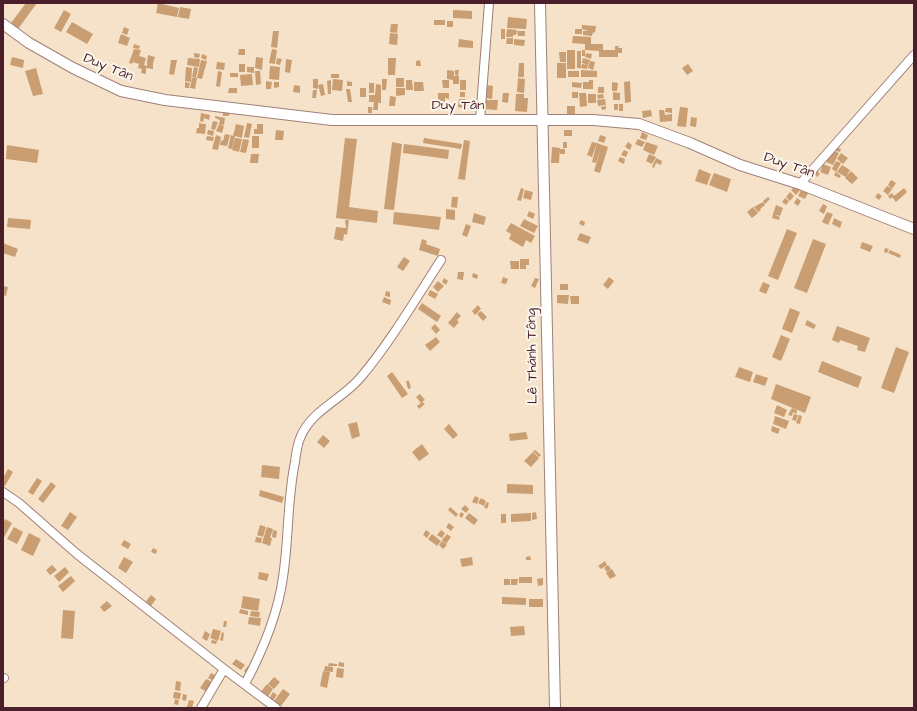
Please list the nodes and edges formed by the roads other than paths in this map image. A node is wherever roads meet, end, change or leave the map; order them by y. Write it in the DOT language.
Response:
graph roads {
  1 [pos="489,3"];
  2 [pos="540,3"];
  3 [pos="3,24"];
  4 [pos="914,55"];
  5 [pos="480,120"];
  6 [pos="542,120"];
  7 [pos="800,184"];
  8 [pos="914,229"];
  9 [pos="441,260"];
  10 [pos="3,492"];
  11 [pos="224,669"];
  12 [pos="245,684"];
  13 [pos="200,708"];
  14 [pos="276,708"];
  15 [pos="555,708"];
  1 -- 5 [label="street"];
  2 -- 6 [label="street, Lê Thánh Tông"];
  3 -- 5 [label="street, Duy Tân"];
  4 -- 7 [label="street"];
  5 -- 6 [label="street, Duy Tân"];
  6 -- 7 [label="street, Duy Tân"];
  6 -- 15 [label="street, Lê Thánh Tông"];
  7 -- 8 [label="street, Duy Tân"];
  9 -- 12 [label="street"];
  10 -- 11 [label="street"];
  11 -- 12 [label="street"];
  11 -- 13 [label="street"];
  12 -- 14 [label="street"];
}
